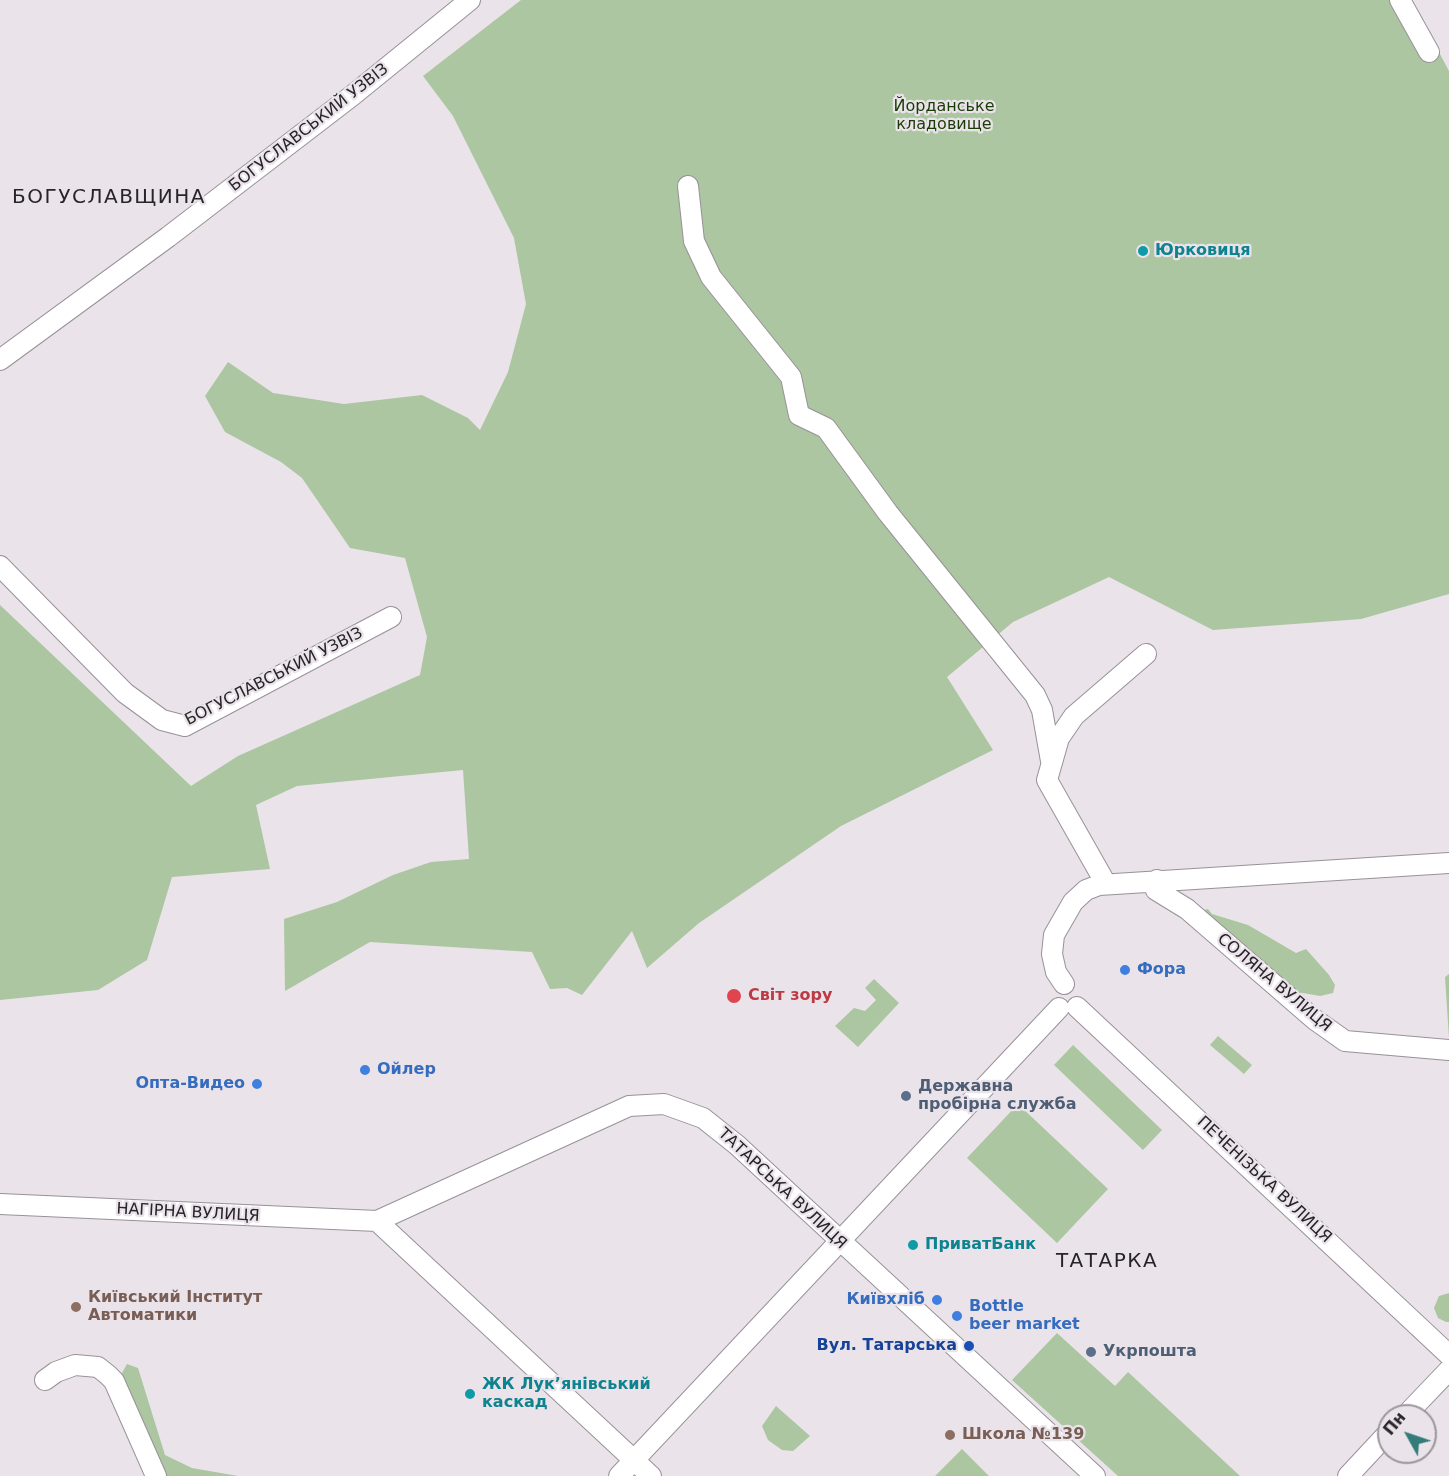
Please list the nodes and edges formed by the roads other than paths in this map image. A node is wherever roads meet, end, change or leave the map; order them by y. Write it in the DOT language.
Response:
graph roads {
  1 [pos="470,0"];
  2 [pos="1400,0"];
  3 [pos="1429,52"];
  4 [pos="688,186"];
  5 [pos="0,360"];
  6 [pos="0,566"];
  7 [pos="391,617"];
  8 [pos="1146,654"];
  9 [pos="1051,761"];
  10 [pos="1449,863"];
  11 [pos="1157,880"];
  12 [pos="1106,884"];
  13 [pos="1068,1008"];
  14 [pos="1449,1050"];
  15 [pos="0,1204"];
  16 [pos="377,1221"];
  17 [pos="839,1241"];
  18 [pos="1449,1355"];
  19 [pos="1449,1370"];
  20 [pos="45,1380"];
  21 [pos="1416,1404"];
  22 [pos="1377,1445"];
  23 [pos="634,1460"];
  24 [pos="156,1476"];
  25 [pos="619,1476"];
  26 [pos="651,1476"];
  27 [pos="1095,1476"];
  28 [pos="1348,1476"];
  1 -- 5 [label="street, БОГУСЛАВСЬКИЙ УЗВІЗ"];
  2 -- 3 [label="street"];
  4 -- 9 [label="street"];
  6 -- 7 [label="street, БОГУСЛАВСЬКИЙ УЗВІЗ"];
  8 -- 9 [label="street"];
  9 -- 12 [label="street"];
  10 -- 11 [label="street"];
  11 -- 12 [label="street"];
  11 -- 14 [label="street, СОЛЯНА ВУЛИЦЯ"];
  12 -- 13 [label="street"];
  13 -- 17 [label="street"];
  13 -- 18 [label="street, ПЕЧЕНІЗЬКА ВУЛИЦЯ"];
  15 -- 16 [label="street, НАГІРНА ВУЛИЦЯ"];
  16 -- 17 [label="street, ТАТАРСЬКА ВУЛИЦЯ"];
  16 -- 23 [label="street"];
  17 -- 23 [label="street"];
  17 -- 27 [label="street, ТАТАРСЬКА ВУЛИЦЯ"];
  19 -- 21 [label="street"];
  20 -- 24 [label="street"];
  22 -- 28 [label="street"];
  23 -- 25 [label="street"];
  23 -- 26 [label="street"];
}
